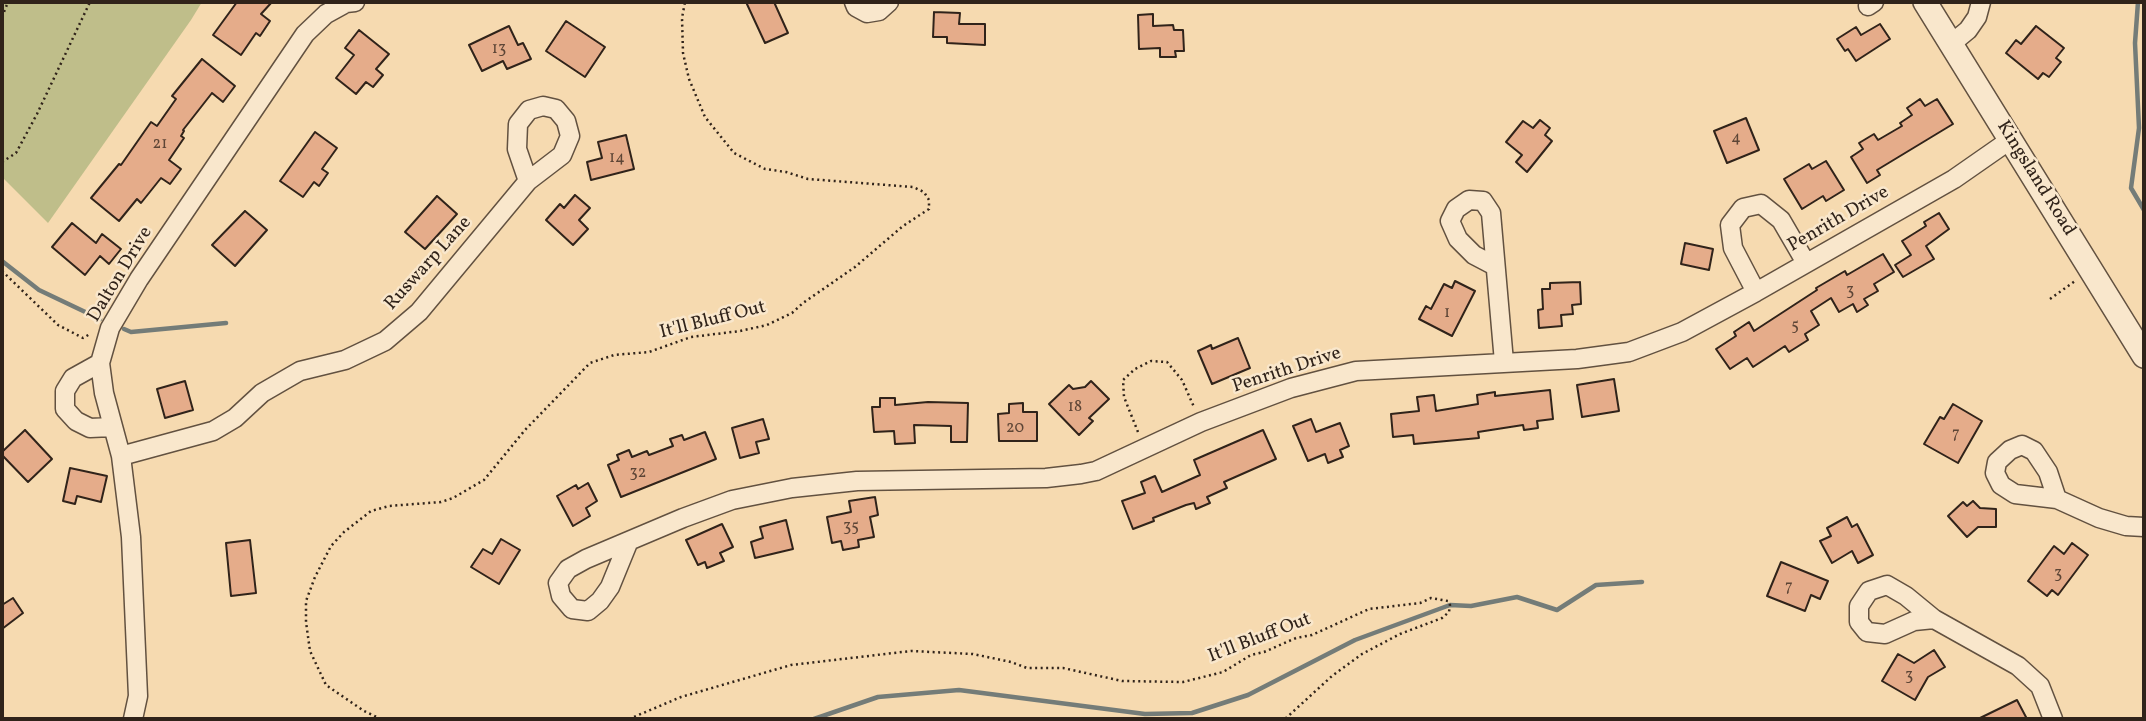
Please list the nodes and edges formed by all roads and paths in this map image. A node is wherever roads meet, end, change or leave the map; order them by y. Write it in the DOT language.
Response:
graph roads {
  1 [pos="8,2"];
  2 [pos="89,2"];
  3 [pos="355,2"];
  4 [pos="685,2"];
  5 [pos="854,2"];
  6 [pos="889,2"];
  7 [pos="1925,2"];
  8 [pos="1981,2"];
  9 [pos="2,17"];
  10 [pos="1951,44"];
  11 [pos="2010,140"];
  12 [pos="2,162"];
  13 [pos="528,181"];
  14 [pos="1806,263"];
  15 [pos="1495,265"];
  16 [pos="2091,269"];
  17 [pos="2,271"];
  18 [pos="1756,292"];
  19 [pos="2050,299"];
  20 [pos="110,328"];
  21 [pos="2144,356"];
  22 [pos="1504,362"];
  23 [pos="100,363"];
  24 [pos="1201,422"];
  25 [pos="112,426"];
  26 [pos="1146,449"];
  27 [pos="121,456"];
  28 [pos="2057,499"];
  29 [pos="2144,527"];
  30 [pos="628,543"];
  31 [pos="1934,619"];
  32 [pos="133,719"];
  33 [pos="381,719"];
  34 [pos="629,719"];
  35 [pos="1285,719"];
  36 [pos="2053,719"];
  1 -- 9 [label="path"];
  2 -- 12 [label="path"];
  3 -- 20 [label="street, Dalton Drive"];
  4 -- 33 [label="path, It'll Bluff Out"];
  5 -- 6 [label="street"];
  7 -- 10 [label="street, Kingsland Road"];
  8 -- 10 [label="street"];
  10 -- 11 [label="street, Kingsland Road"];
  11 -- 14 [label="street, Penrith Drive"];
  11 -- 16 [label="street, Kingsland Road"];
  13 -- 27 [label="street, Ruswarp Lane"];
  14 -- 18 [label="street, Penrith Drive"];
  14 -- 18 [label="street"];
  15 -- 22 [label="street"];
  16 -- 19 [label="path"];
  16 -- 21 [label="street, Kingsland Road"];
  17 -- 20 [label="path"];
  18 -- 22 [label="street, Penrith Drive"];
  20 -- 23 [label="street, Dalton Drive"];
  22 -- 24 [label="street, Penrith Drive"];
  23 -- 25 [label="street, Dalton Drive"];
  23 -- 25 [label="street"];
  24 -- 26 [label="street, Penrith Drive"];
  24 -- 26 [label="path"];
  25 -- 27 [label="street, Dalton Drive"];
  26 -- 30 [label="street, Penrith Drive"];
  27 -- 32 [label="street, Dalton Drive"];
  28 -- 29 [label="street"];
  31 -- 36 [label="street"];
  34 -- 35 [label="path, It'll Bluff Out"];
}
